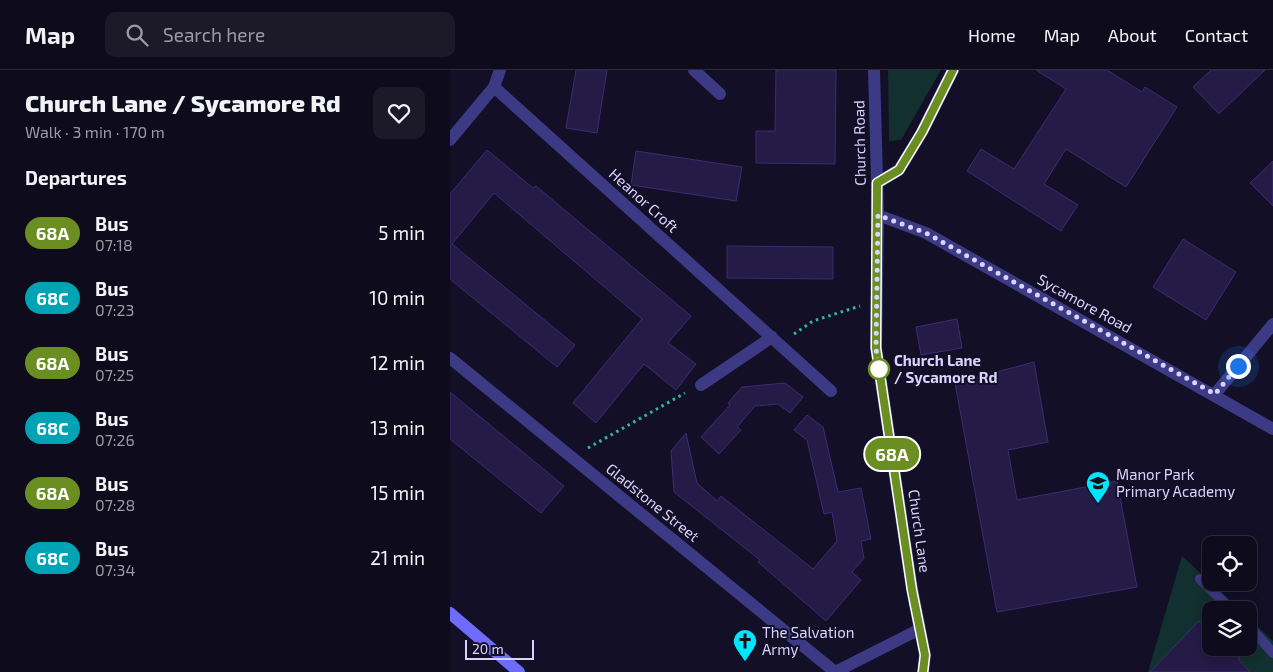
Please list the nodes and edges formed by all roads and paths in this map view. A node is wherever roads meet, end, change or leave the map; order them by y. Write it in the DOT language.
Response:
graph roads {
  1 [pos="500,70"];
  2 [pos="694,70"];
  3 [pos="874,70"];
  4 [pos="953,70"];
  5 [pos="494,87"];
  6 [pos="720,94"];
  7 [pos="450,140"];
  8 [pos="877,183"];
  9 [pos="878,215"];
  10 [pos="877,301"];
  11 [pos="1273,324"];
  12 [pos="775,341"];
  13 [pos="450,358"];
  14 [pos="701,385"];
  15 [pos="831,391"];
  16 [pos="1215,394"];
  17 [pos="1273,429"];
  18 [pos="572,458"];
  19 [pos="1200,579"];
  20 [pos="1223,601"];
  21 [pos="450,613"];
  22 [pos="920,629"];
  23 [pos="1257,635"];
  24 [pos="1273,653"];
  25 [pos="519,672"];
  26 [pos="835,672"];
  27 [pos="923,672"];
  1 -- 5 [label="street"];
  2 -- 6 [label="street"];
  3 -- 8 [label="street, Church Road"];
  4 -- 8 [label="street"];
  5 -- 7 [label="street"];
  5 -- 12 [label="street, Heanor Croft"];
  8 -- 9 [label="street, Church Road"];
  9 -- 10 [label="street, Church Lane"];
  9 -- 16 [label="street, Sycamore Road"];
  10 -- 12 [label="path"];
  10 -- 22 [label="street, Church Lane"];
  11 -- 16 [label="street"];
  12 -- 14 [label="street"];
  12 -- 15 [label="street, Heanor Croft"];
  13 -- 18 [label="street, Gladstone Street"];
  14 -- 18 [label="path"];
  16 -- 17 [label="street, Sycamore Road"];
  18 -- 26 [label="street, Gladstone Street"];
  19 -- 20 [label="lane"];
  21 -- 25 [label="main road"];
  22 -- 26 [label="street"];
  22 -- 27 [label="street, Church Lane"];
  23 -- 24 [label="lane"];
}
